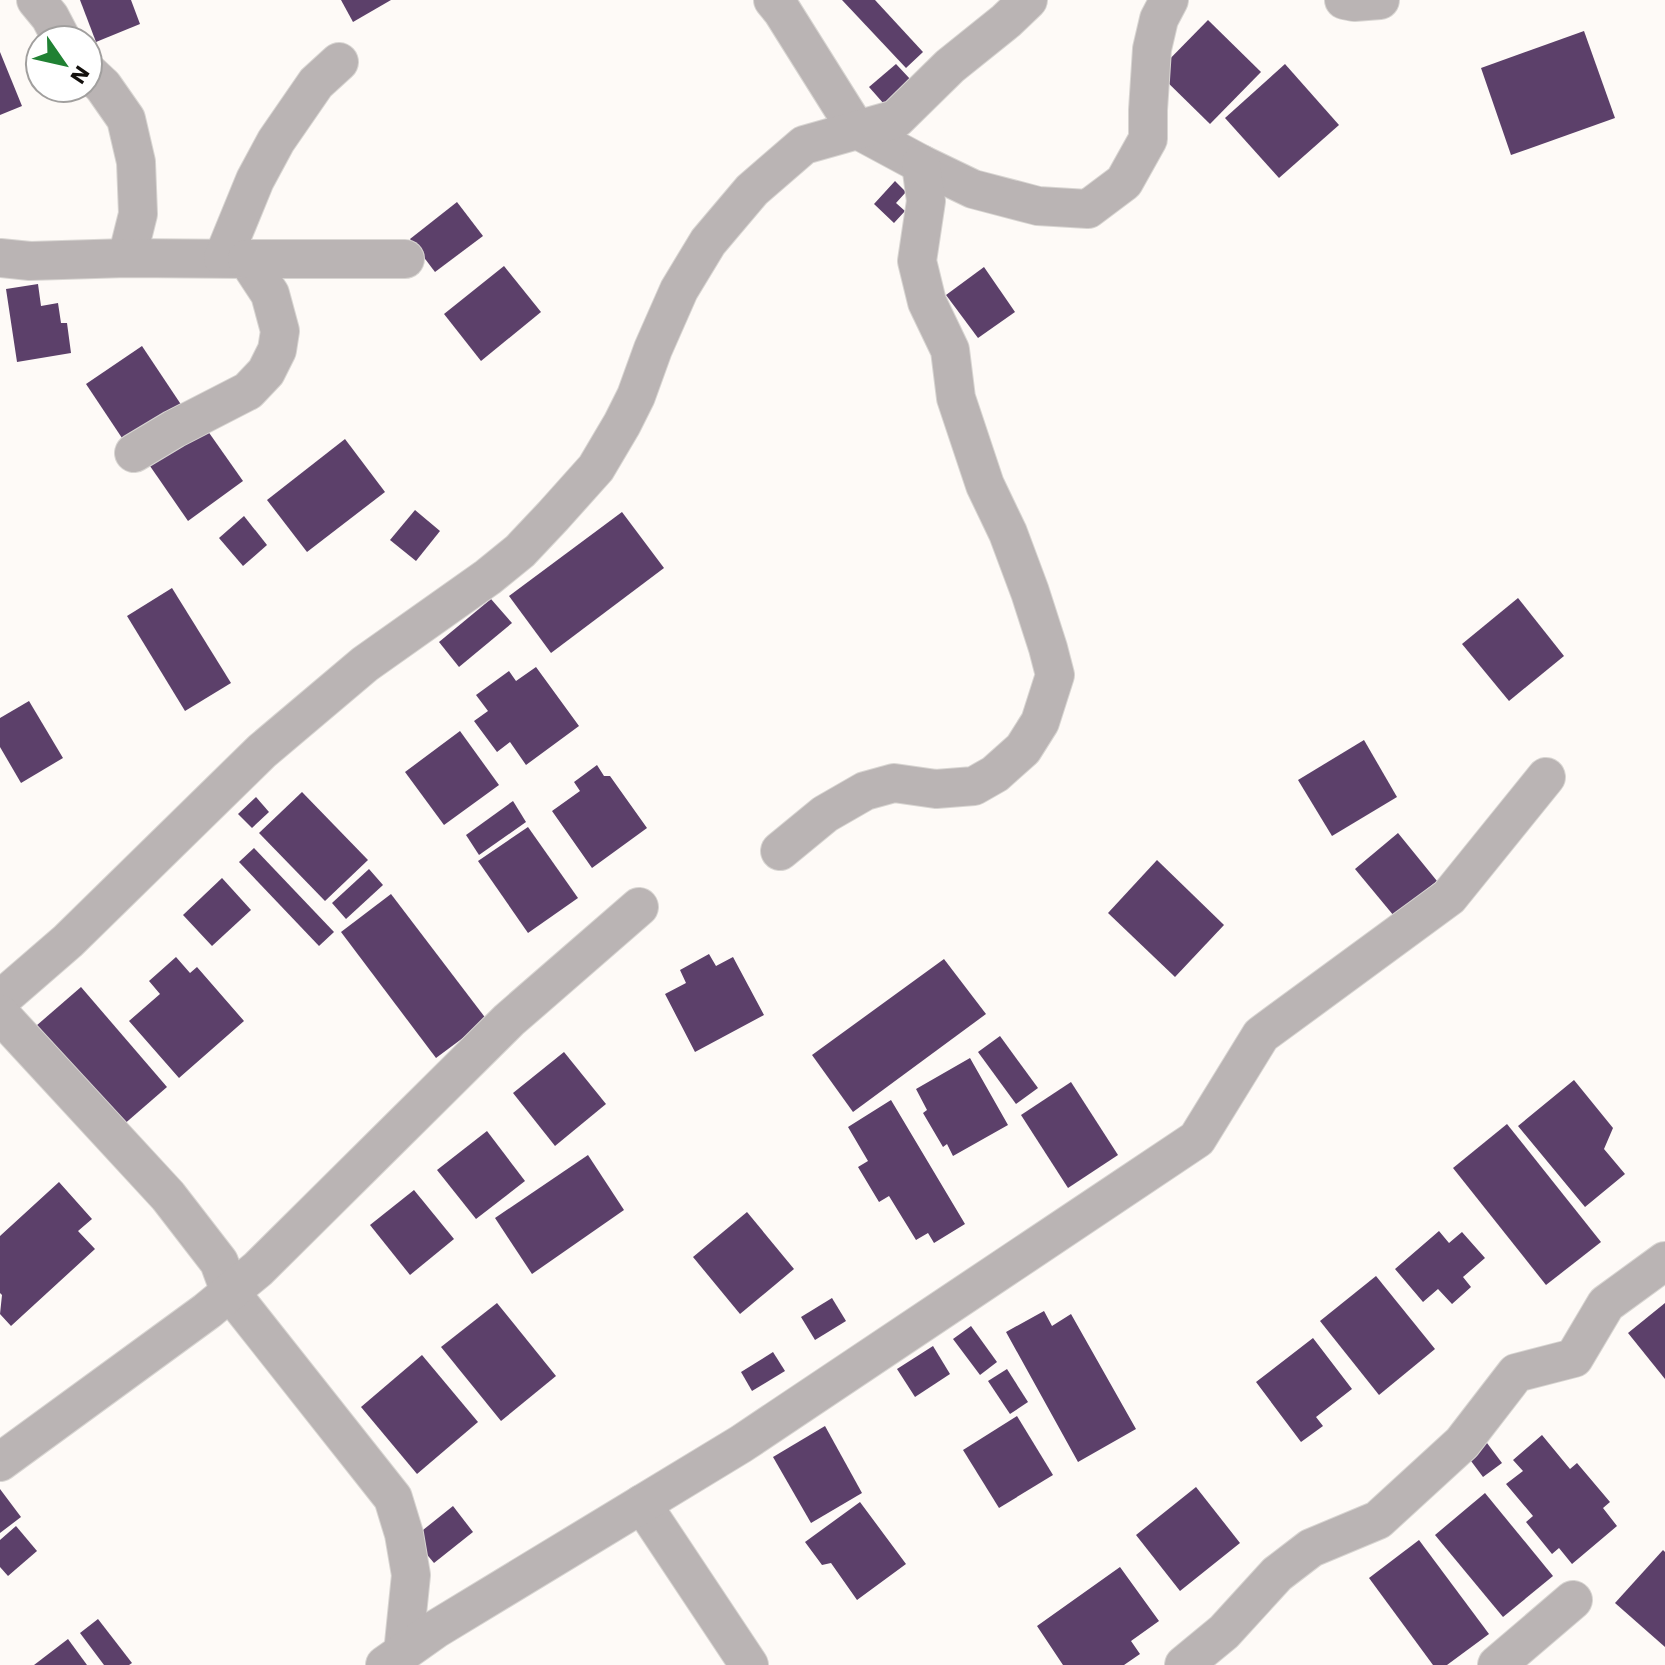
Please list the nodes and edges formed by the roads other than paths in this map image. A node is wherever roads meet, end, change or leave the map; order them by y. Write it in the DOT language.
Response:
graph roads {
  1 [pos="36,0"];
  2 [pos="773,0"];
  3 [pos="1028,0"];
  4 [pos="1169,0"];
  5 [pos="1344,0"];
  6 [pos="1380,0"];
  7 [pos="54,24"];
  8 [pos="339,62"];
  9 [pos="104,87"];
  10 [pos="856,129"];
  11 [pos="921,164"];
  12 [pos="0,258"];
  13 [pos="127,258"];
  14 [pos="235,258"];
  15 [pos="405,259"];
  16 [pos="134,453"];
  17 [pos="1546,777"];
  18 [pos="780,851"];
  19 [pos="639,907"];
  20 [pos="0,1000"];
  21 [pos="0,1014"];
  22 [pos="1665,1261"];
  23 [pos="230,1292"];
  24 [pos="0,1462"];
  25 [pos="642,1504"];
  26 [pos="1573,1600"];
  27 [pos="394,1659"];
  28 [pos="749,1665"];
  29 [pos="1184,1665"];
  30 [pos="1497,1665"];
  1 -- 7 [label="street"];
  2 -- 10 [label="street"];
  3 -- 10 [label="street"];
  4 -- 11 [label="street"];
  5 -- 6 [label="street"];
  8 -- 14 [label="street"];
  9 -- 13 [label="street"];
  10 -- 11 [label="street"];
  10 -- 20 [label="street"];
  11 -- 18 [label="street"];
  12 -- 13 [label="street"];
  13 -- 14 [label="street"];
  14 -- 15 [label="street"];
  14 -- 16 [label="street"];
  17 -- 25 [label="street"];
  19 -- 23 [label="street"];
  21 -- 23 [label="street"];
  22 -- 29 [label="street"];
  23 -- 24 [label="street"];
  23 -- 27 [label="street"];
  25 -- 27 [label="street"];
  25 -- 28 [label="street"];
  26 -- 30 [label="street"];
}
